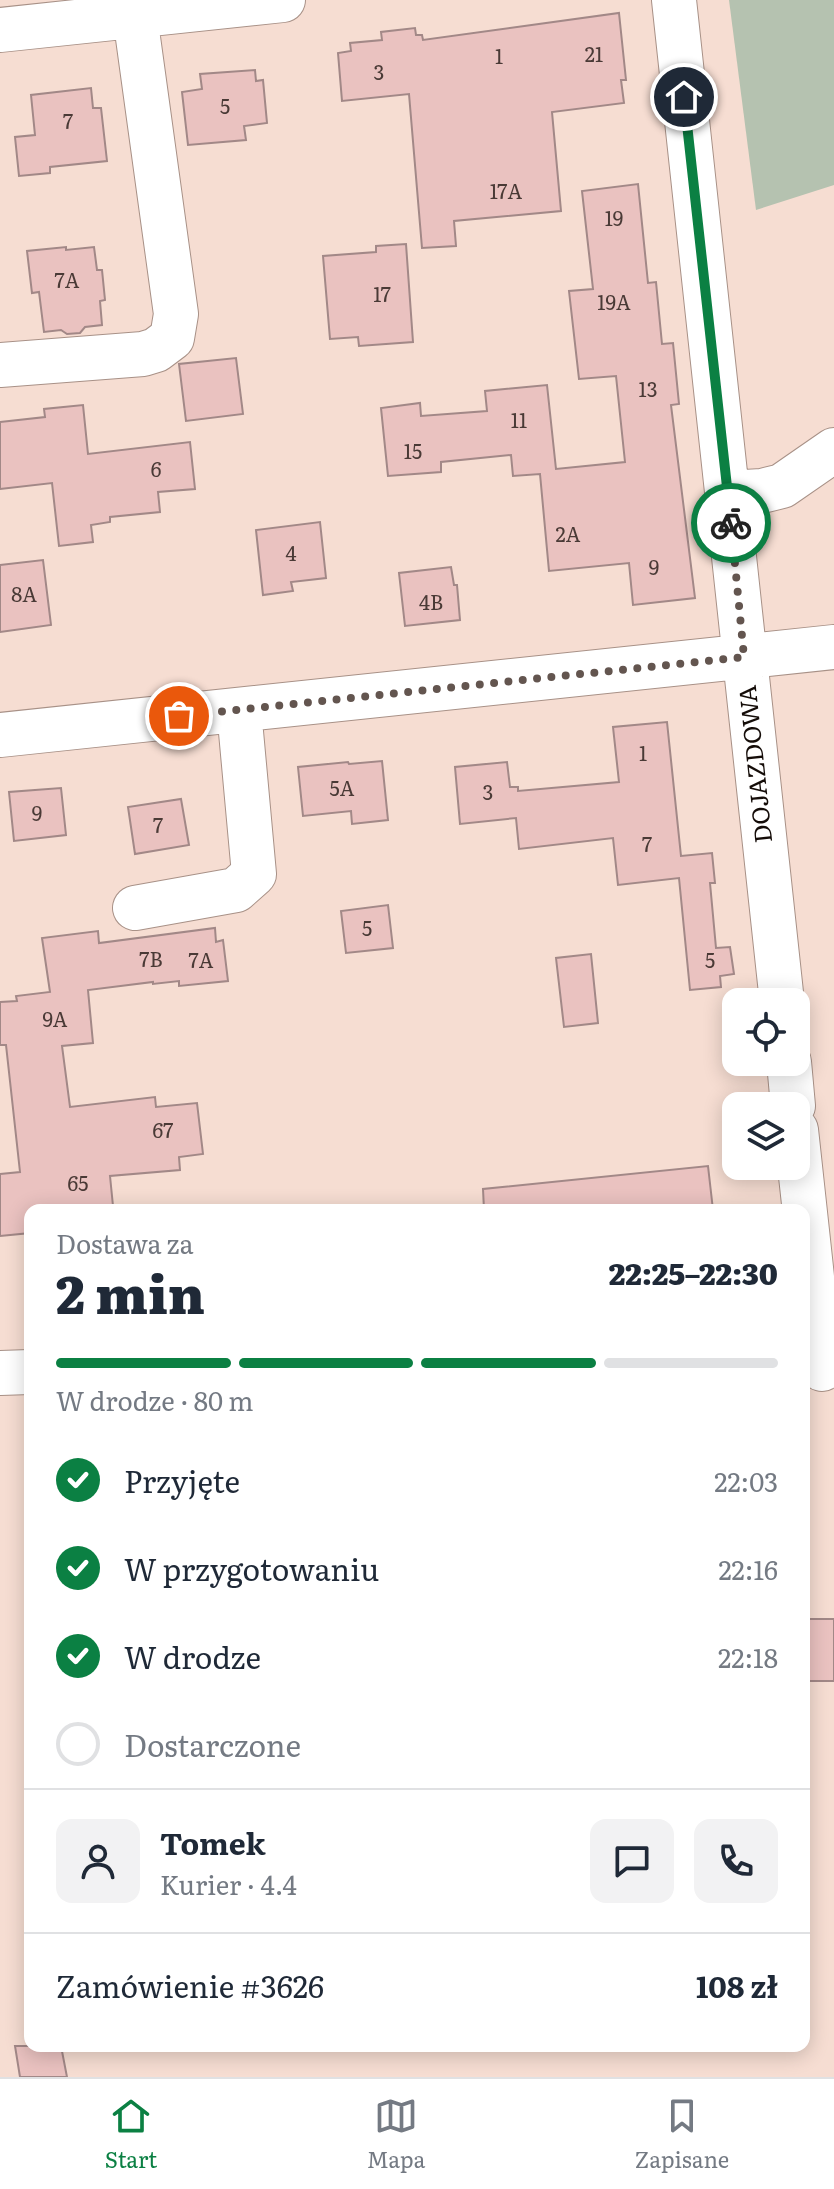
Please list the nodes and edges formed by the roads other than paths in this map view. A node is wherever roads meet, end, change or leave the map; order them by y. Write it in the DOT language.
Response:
graph roads {
  1 [pos="283,0"];
  2 [pos="674,0"];
  3 [pos="135,16"];
  4 [pos="0,30"];
  5 [pos="0,365"];
  6 [pos="834,450"];
  7 [pos="728,493"];
  8 [pos="834,647"];
  9 [pos="744,657"];
  10 [pos="239,710"];
  11 [pos="0,735"];
  12 [pos="135,908"];
  13 [pos="780,988"];
  14 [pos="801,1180"];
  15 [pos="803,1204"];
  16 [pos="810,1269"];
  17 [pos="820,1369"];
  18 [pos="24,1372"];
  19 [pos="0,1373"];
  1 -- 3 [label="street"];
  2 -- 7 [label="street, DOJAZDOWA"];
  3 -- 4 [label="street"];
  3 -- 5 [label="street"];
  6 -- 7 [label="street"];
  7 -- 9 [label="street, DOJAZDOWA"];
  8 -- 9 [label="street"];
  9 -- 10 [label="street"];
  9 -- 13 [label="street, DOJAZDOWA"];
  10 -- 11 [label="street"];
  10 -- 12 [label="street"];
  14 -- 15 [label="street"];
  16 -- 17 [label="street"];
  18 -- 19 [label="street"];
}
